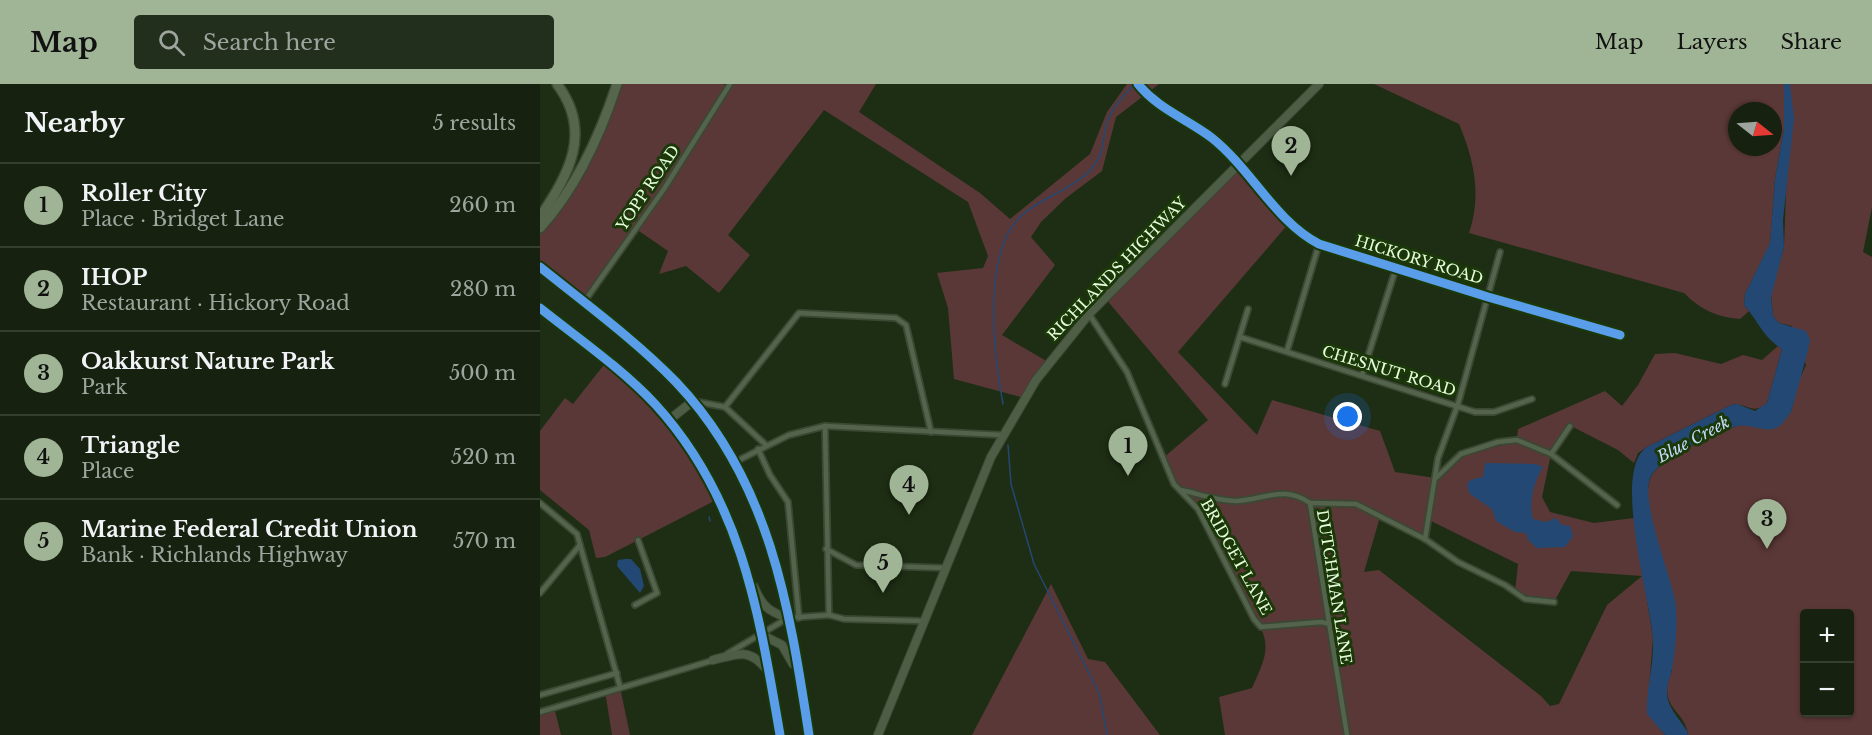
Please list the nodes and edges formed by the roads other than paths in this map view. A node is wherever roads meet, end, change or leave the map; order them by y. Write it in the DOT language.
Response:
graph roads {
  1 [pos="557,84"];
  2 [pos="617,84"];
  3 [pos="730,84"];
  4 [pos="1138,84"];
  5 [pos="1319,84"];
  6 [pos="1239,164"];
  7 [pos="540,217"];
  8 [pos="540,228"];
  9 [pos="1319,244"];
  10 [pos="1500,252"];
  11 [pos="540,267"];
  12 [pos="1396,268"];
  13 [pos="1488,297"];
  14 [pos="584,302"];
  15 [pos="540,308"];
  16 [pos="1248,309"];
  17 [pos="1089,314"];
  18 [pos="1620,334"];
  19 [pos="1240,336"];
  20 [pos="1287,351"];
  21 [pos="1362,375"];
  22 [pos="1225,384"];
  23 [pos="1532,399"];
  24 [pos="693,401"];
  25 [pos="1458,404"];
  26 [pos="725,407"];
  27 [pos="669,420"];
  28 [pos="825,426"];
  29 [pos="1570,426"];
  30 [pos="931,432"];
  31 [pos="1002,435"];
  32 [pos="766,445"];
  33 [pos="758,449"];
  34 [pos="1551,454"];
  35 [pos="735,462"];
  36 [pos="1436,478"];
  37 [pos="1181,490"];
  38 [pos="540,503"];
  39 [pos="1310,503"];
  40 [pos="1617,505"];
  41 [pos="1425,539"];
  42 [pos="638,540"];
  43 [pos="580,545"];
  44 [pos="826,549"];
  45 [pos="946,568"];
  46 [pos="746,570"];
  47 [pos="540,593"];
  48 [pos="1554,602"];
  49 [pos="635,604"];
  50 [pos="829,615"];
  51 [pos="788,618"];
  52 [pos="799,618"];
  53 [pos="924,621"];
  54 [pos="1330,624"];
  55 [pos="760,634"];
  56 [pos="713,660"];
  57 [pos="616,673"];
  58 [pos="768,673"];
  59 [pos="800,682"];
  60 [pos="620,687"];
  61 [pos="540,695"];
  62 [pos="540,712"];
  63 [pos="780,735"];
  64 [pos="809,735"];
  65 [pos="878,735"];
  66 [pos="1347,735"];
  1 -- 7 [label="highway"];
  2 -- 8 [label="highway"];
  3 -- 14 [label="street, YOPP ROAD"];
  4 -- 6 [label="street, HICKORY ROAD"];
  5 -- 6 [label="main road, RICHLANDS HIGHWAY"];
  6 -- 9 [label="street, HICKORY ROAD"];
  6 -- 17 [label="main road, RICHLANDS HIGHWAY"];
  9 -- 12 [label="street, HICKORY ROAD"];
  9 -- 20 [label="street"];
  10 -- 13 [label="street"];
  11 -- 14 [label="main road"];
  12 -- 13 [label="street, HICKORY ROAD"];
  12 -- 21 [label="street"];
  13 -- 18 [label="street, HICKORY ROAD"];
  13 -- 25 [label="street"];
  14 -- 24 [label="main road"];
  15 -- 27 [label="main road"];
  16 -- 19 [label="street"];
  17 -- 31 [label="main road, RICHLANDS HIGHWAY"];
  17 -- 37 [label="street, BRIDGET LANE"];
  19 -- 20 [label="street, CHESNUT ROAD"];
  19 -- 22 [label="street"];
  20 -- 21 [label="street, CHESNUT ROAD"];
  21 -- 25 [label="street, CHESNUT ROAD"];
  23 -- 25 [label="street, CHESNUT ROAD"];
  24 -- 26 [label="street"];
  24 -- 27 [label="main road"];
  24 -- 35 [label="main road"];
  25 -- 36 [label="street"];
  26 -- 30 [label="street"];
  26 -- 32 [label="street"];
  27 -- 46 [label="main road"];
  28 -- 30 [label="street"];
  28 -- 32 [label="street"];
  28 -- 44 [label="street"];
  29 -- 34 [label="street"];
  30 -- 31 [label="street"];
  31 -- 45 [label="main road, RICHLANDS HIGHWAY"];
  32 -- 33 [label="street"];
  33 -- 35 [label="street"];
  33 -- 52 [label="street"];
  34 -- 36 [label="street"];
  34 -- 40 [label="street"];
  35 -- 51 [label="main road"];
  36 -- 41 [label="street"];
  37 -- 39 [label="street, DUTCHMAN LANE"];
  37 -- 54 [label="street, BRIDGET LANE"];
  38 -- 43 [label="street"];
  39 -- 41 [label="street"];
  39 -- 54 [label="street, DUTCHMAN LANE"];
  41 -- 48 [label="street"];
  42 -- 49 [label="street"];
  43 -- 47 [label="street"];
  43 -- 57 [label="street"];
  44 -- 45 [label="street"];
  44 -- 50 [label="street"];
  45 -- 53 [label="main road, RICHLANDS HIGHWAY"];
  46 -- 51 [label="main road"];
  46 -- 55 [label="main road"];
  50 -- 52 [label="street"];
  50 -- 53 [label="street"];
  51 -- 52 [label="street"];
  51 -- 55 [label="street"];
  51 -- 59 [label="main road"];
  53 -- 65 [label="main road, RICHLANDS HIGHWAY"];
  54 -- 66 [label="street, DUTCHMAN LANE"];
  55 -- 56 [label="street"];
  55 -- 58 [label="main road"];
  55 -- 59 [label="main road"];
  56 -- 58 [label="main road"];
  56 -- 60 [label="street"];
  57 -- 60 [label="street"];
  57 -- 61 [label="street"];
  58 -- 63 [label="main road"];
  59 -- 64 [label="main road"];
  60 -- 62 [label="street"];
}
